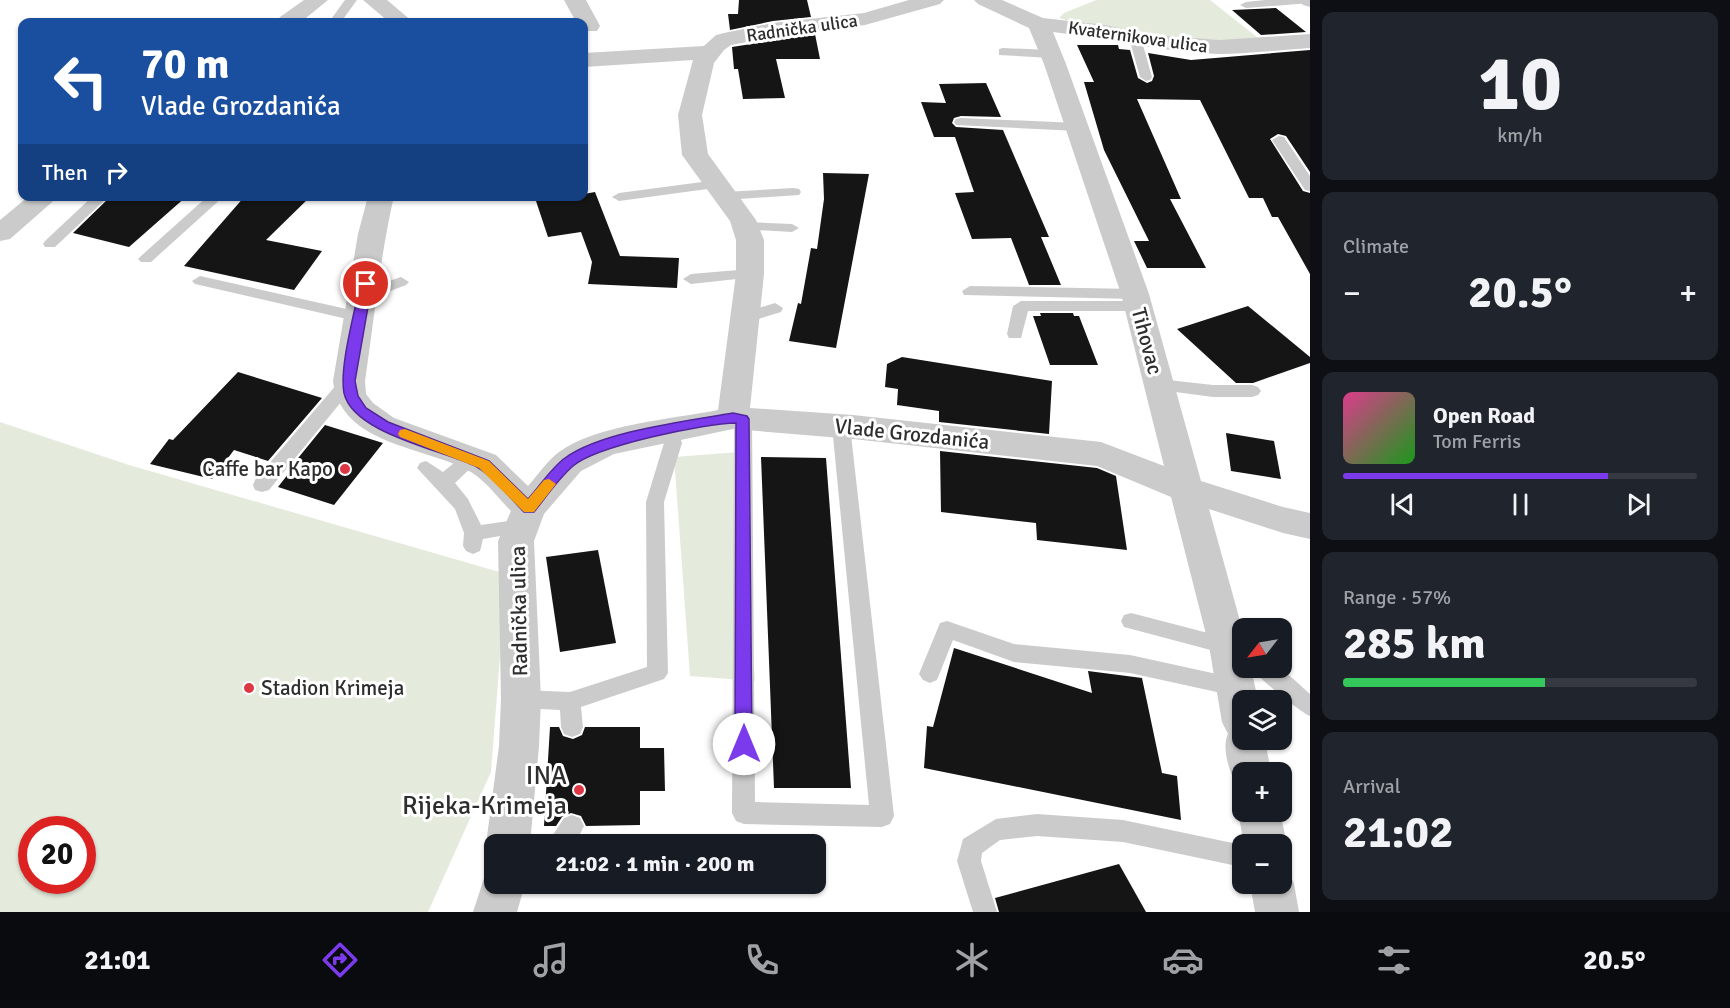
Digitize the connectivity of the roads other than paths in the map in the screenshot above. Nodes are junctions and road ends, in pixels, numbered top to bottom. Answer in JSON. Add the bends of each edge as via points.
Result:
{"nodes":[{"id":1,"x":317,"y":0,"type":"edge"},
{"id":2,"x":351,"y":0,"type":"edge"},
{"id":3,"x":375,"y":0,"type":"edge"},
{"id":4,"x":575,"y":0,"type":"edge"},
{"id":5,"x":933,"y":0,"type":"edge"},
{"id":6,"x":985,"y":0,"type":"edge"},
{"id":7,"x":1309,"y":0,"type":"edge"},
{"id":8,"x":1246,"y":5,"type":"dead end"},
{"id":9,"x":293,"y":18,"type":"edge"},
{"id":10,"x":338,"y":18,"type":"edge"},
{"id":11,"x":397,"y":18,"type":"edge"},
{"id":12,"x":585,"y":18,"type":"edge"},
{"id":13,"x":1038,"y":24,"type":"junction"},
{"id":14,"x":1135,"y":38,"type":"junction"},
{"id":15,"x":1310,"y":41,"type":"edge"},
{"id":16,"x":710,"y":52,"type":"junction"},
{"id":17,"x":1003,"y":52,"type":"dead end"},
{"id":18,"x":1051,"y":54,"type":"junction"},
{"id":19,"x":588,"y":60,"type":"edge"},
{"id":20,"x":1146,"y":77,"type":"dead end"},
{"id":21,"x":961,"y":122,"type":"dead end"},
{"id":22,"x":1077,"y":128,"type":"junction"},
{"id":23,"x":1279,"y":140,"type":"dead end"},
{"id":24,"x":1310,"y":187,"type":"edge"},
{"id":25,"x":721,"y":190,"type":"junction"},
{"id":26,"x":794,"y":192,"type":"dead end"},
{"id":27,"x":619,"y":197,"type":"dead end"},
{"id":28,"x":40,"y":201,"type":"edge"},
{"id":29,"x":97,"y":201,"type":"edge"},
{"id":30,"x":211,"y":201,"type":"edge"},
{"id":31,"x":380,"y":201,"type":"edge"},
{"id":32,"x":745,"y":226,"type":"junction"},
{"id":33,"x":792,"y":228,"type":"dead end"},
{"id":34,"x":0,"y":233,"type":"edge"},
{"id":35,"x":50,"y":244,"type":"dead end"},
{"id":36,"x":146,"y":259,"type":"dead end"},
{"id":37,"x":750,"y":274,"type":"junction"},
{"id":38,"x":691,"y":279,"type":"dead end"},
{"id":39,"x":200,"y":281,"type":"dead end"},
{"id":40,"x":401,"y":282,"type":"dead end"},
{"id":41,"x":970,"y":291,"type":"dead end"},
{"id":42,"x":1136,"y":300,"type":"junction"},
{"id":43,"x":362,"y":307,"type":"junction"},
{"id":44,"x":775,"y":308,"type":"dead end"},
{"id":45,"x":745,"y":318,"type":"junction"},
{"id":46,"x":1015,"y":334,"type":"dead end"},
{"id":47,"x":349,"y":381,"type":"junction"},
{"id":48,"x":1159,"y":385,"type":"junction"},
{"id":49,"x":1252,"y":391,"type":"dead end"},
{"id":50,"x":738,"y":418,"type":"junction"},
{"id":51,"x":847,"y":427,"type":"junction"},
{"id":52,"x":670,"y":429,"type":"junction"},
{"id":53,"x":471,"y":459,"type":"junction"},
{"id":54,"x":426,"y":468,"type":"dead end"},
{"id":55,"x":444,"y":482,"type":"junction"},
{"id":56,"x":262,"y":485,"type":"dead end"},
{"id":57,"x":1187,"y":489,"type":"junction"},
{"id":58,"x":525,"y":517,"type":"junction"},
{"id":59,"x":1310,"y":526,"type":"edge"},
{"id":60,"x":1131,"y":621,"type":"dead end"},
{"id":61,"x":1232,"y":632,"type":"edge"},
{"id":62,"x":1232,"y":660,"type":"edge"},
{"id":63,"x":1232,"y":664,"type":"edge"},
{"id":64,"x":930,"y":674,"type":"dead end"},
{"id":65,"x":1277,"y":678,"type":"edge"},
{"id":66,"x":521,"y":699,"type":"junction"},
{"id":67,"x":570,"y":701,"type":"junction"},
{"id":68,"x":1310,"y":707,"type":"edge"},
{"id":69,"x":572,"y":727,"type":"dead end"},
{"id":70,"x":508,"y":834,"type":"edge"},
{"id":71,"x":1232,"y":854,"type":"edge"},
{"id":72,"x":500,"y":894,"type":"edge"},
{"id":73,"x":1274,"y":894,"type":"edge"},
{"id":74,"x":495,"y":912,"type":"edge"},
{"id":75,"x":985,"y":912,"type":"edge"},
{"id":76,"x":1277,"y":912,"type":"edge"}],
"edges":[{"from":1,"to":9,"type":"street"},
{"from":2,"to":10,"type":"lane"},
{"from":3,"to":11,"type":"street"},
{"from":4,"to":12,"type":"street"},
{"from":5,"to":16,"type":"street","name":"Radnička ulica","via":[[865,19],[724,40]]},
{"from":6,"to":13,"type":"street"},
{"from":7,"to":8,"type":"lane"},
{"from":13,"to":14,"type":"street","name":"Kvaternikova ulica"},
{"from":13,"to":18,"type":"street","name":"Tihovac"},
{"from":14,"to":15,"type":"street","name":"Kvaternikova ulica","via":[[1219,47]]},
{"from":14,"to":20,"type":"lane"},
{"from":16,"to":19,"type":"street","name":"Radnička ulica"},
{"from":16,"to":25,"type":"street","via":[[696,86],[690,127],[695,155]]},
{"from":17,"to":18,"type":"lane"},
{"from":18,"to":22,"type":"street","name":"Tihovac"},
{"from":21,"to":22,"type":"lane"},
{"from":22,"to":42,"type":"street","name":"Tihovac"},
{"from":23,"to":24,"type":"lane"},
{"from":25,"to":26,"type":"lane"},
{"from":25,"to":27,"type":"lane"},
{"from":25,"to":32,"type":"street"},
{"from":28,"to":34,"type":"street"},
{"from":29,"to":35,"type":"lane"},
{"from":30,"to":36,"type":"lane"},
{"from":31,"to":43,"type":"street"},
{"from":32,"to":33,"type":"lane"},
{"from":32,"to":37,"type":"street","via":[[750,240]]},
{"from":37,"to":38,"type":"lane"},
{"from":37,"to":45,"type":"street"},
{"from":39,"to":43,"type":"lane"},
{"from":40,"to":43,"type":"lane"},
{"from":41,"to":42,"type":"lane"},
{"from":42,"to":46,"type":"lane","via":[[1021,306]]},
{"from":42,"to":48,"type":"street","name":"Tihovac"},
{"from":43,"to":47,"type":"street"},
{"from":44,"to":45,"type":"lane"},
{"from":45,"to":50,"type":"street"},
{"from":47,"to":53,"type":"street","via":[[351,396],[362,411],[383,426]]},
{"from":47,"to":56,"type":"lane"},
{"from":48,"to":49,"type":"lane"},
{"from":48,"to":57,"type":"street","name":"Tihovac"},
{"from":50,"to":51,"type":"street","name":"Vlade Grozdanića"},
{"from":50,"to":51,"type":"lane","via":[[744,813],[882,816]]},
{"from":50,"to":52,"type":"street","name":"Vlade Grozdanića"},
{"from":51,"to":57,"type":"street","name":"Vlade Grozdanića","via":[[1101,454]]},
{"from":52,"to":58,"type":"street","name":"Vlade Grozdanića","via":[[608,443],[568,462]]},
{"from":52,"to":67,"type":"lane","via":[[673,443],[655,502],[657,673]]},
{"from":53,"to":55,"type":"lane"},
{"from":53,"to":58,"type":"street","via":[[484,464]]},
{"from":54,"to":55,"type":"lane"},
{"from":55,"to":58,"type":"lane","via":[[465,505],[474,539]]},
{"from":57,"to":59,"type":"street","name":"Vlade Grozdanića"},
{"from":57,"to":61,"type":"street","name":"Tihovac"},
{"from":58,"to":66,"type":"street","name":"Radnička ulica","via":[[516,541]]},
{"from":60,"to":62,"type":"lane"},
{"from":63,"to":64,"type":"lane","via":[[1130,664],[1014,653],[947,629]]},
{"from":65,"to":68,"type":"lane"},
{"from":66,"to":67,"type":"lane"},
{"from":66,"to":70,"type":"street","name":"Radnička ulica"},
{"from":67,"to":69,"type":"lane"},
{"from":71,"to":75,"type":"lane","via":[[1123,831],[1036,825],[996,830],[970,847],[969,861]]},
{"from":72,"to":74,"type":"street"},
{"from":73,"to":76,"type":"street"}]}
